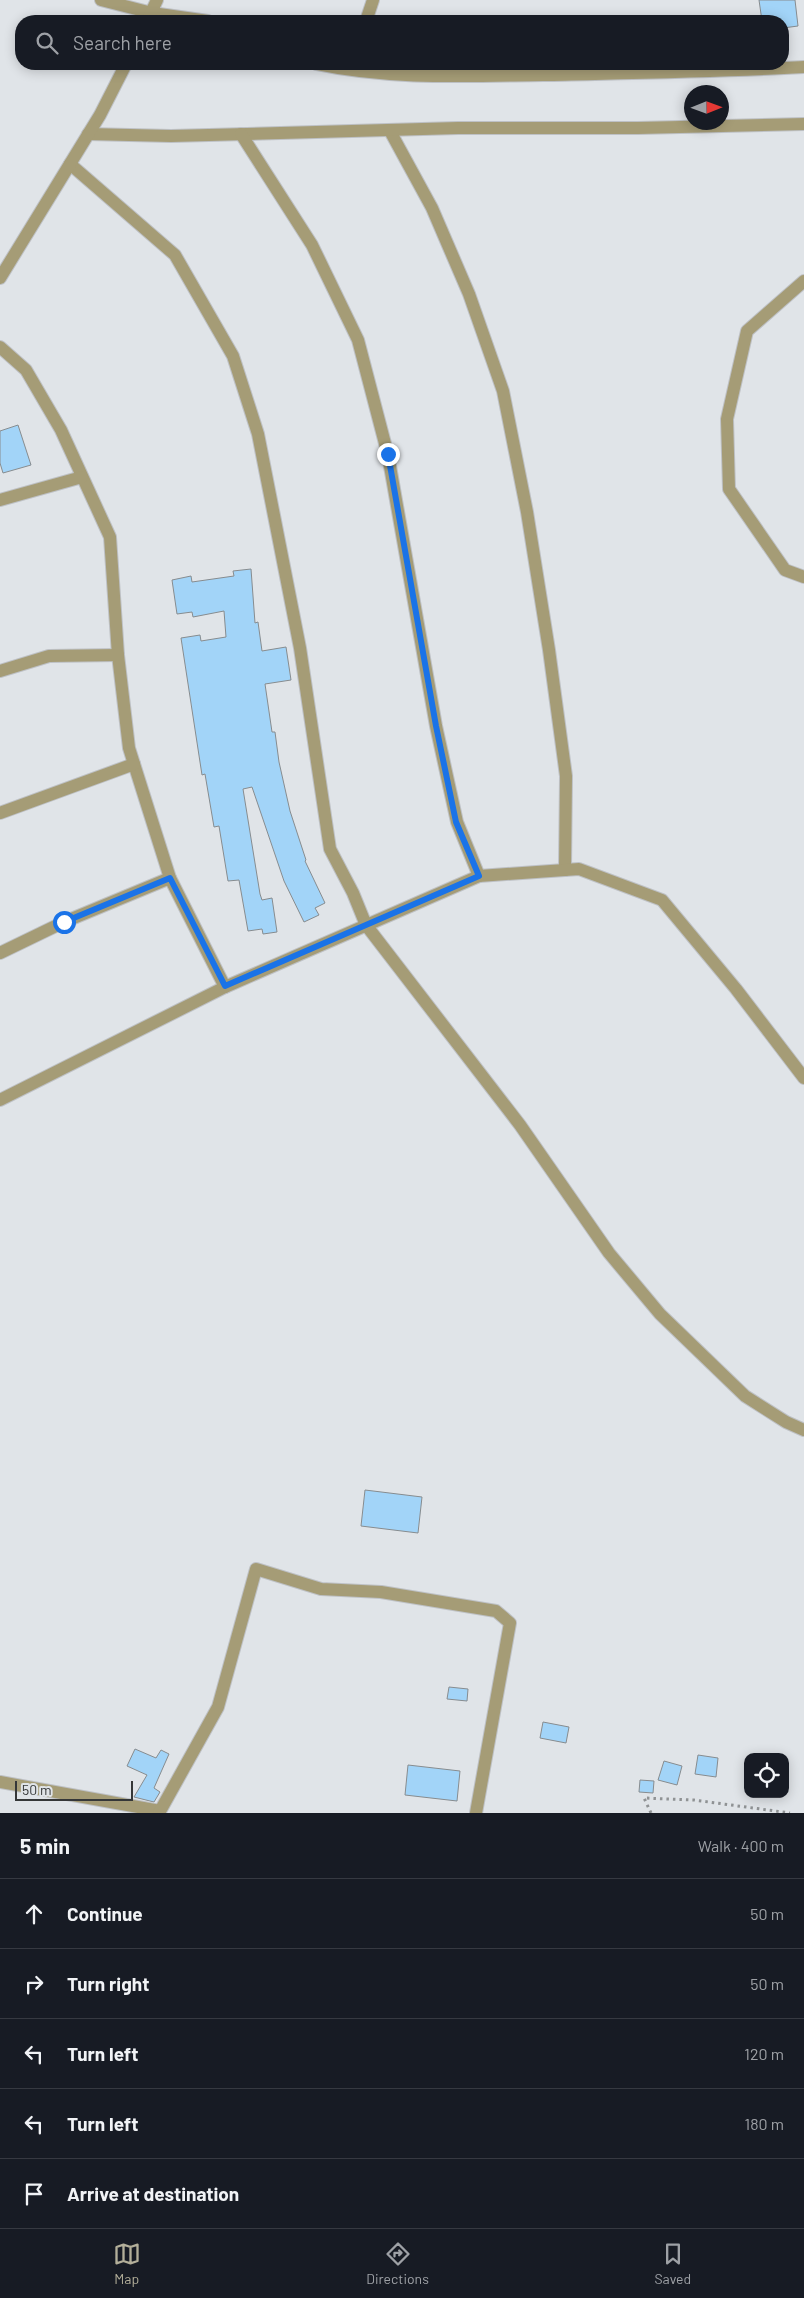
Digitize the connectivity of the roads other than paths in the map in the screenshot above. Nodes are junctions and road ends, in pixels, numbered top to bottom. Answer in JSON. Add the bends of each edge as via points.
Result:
{"nodes":[{"id":1,"x":101,"y":0,"type":"edge"},
{"id":2,"x":157,"y":0,"type":"edge"},
{"id":3,"x":373,"y":0,"type":"edge"},
{"id":4,"x":143,"y":15,"type":"edge"},
{"id":5,"x":150,"y":15,"type":"edge"},
{"id":6,"x":368,"y":15,"type":"edge"},
{"id":7,"x":804,"y":67,"type":"edge"},
{"id":8,"x":789,"y":68,"type":"edge"},
{"id":9,"x":123,"y":70,"type":"edge"},
{"id":10,"x":363,"y":70,"type":"edge"},
{"id":11,"x":751,"y":70,"type":"edge"},
{"id":12,"x":804,"y":124,"type":"edge"},
{"id":13,"x":390,"y":130,"type":"junction"},
{"id":14,"x":88,"y":134,"type":"junction"},
{"id":15,"x":241,"y":134,"type":"junction"},
{"id":16,"x":70,"y":164,"type":"junction"},
{"id":17,"x":0,"y":278,"type":"edge"},
{"id":18,"x":804,"y":281,"type":"edge"},
{"id":19,"x":0,"y":347,"type":"edge"},
{"id":20,"x":82,"y":477,"type":"junction"},
{"id":21,"x":0,"y":500,"type":"edge"},
{"id":22,"x":804,"y":577,"type":"edge"},
{"id":23,"x":118,"y":655,"type":"junction"},
{"id":24,"x":0,"y":671,"type":"edge"},
{"id":25,"x":134,"y":764,"type":"junction"},
{"id":26,"x":0,"y":814,"type":"edge"},
{"id":27,"x":565,"y":870,"type":"junction"},
{"id":28,"x":479,"y":876,"type":"junction"},
{"id":29,"x":170,"y":878,"type":"junction"},
{"id":30,"x":366,"y":925,"type":"junction"},
{"id":31,"x":0,"y":953,"type":"edge"},
{"id":32,"x":225,"y":986,"type":"junction"},
{"id":33,"x":804,"y":1078,"type":"edge"},
{"id":34,"x":0,"y":1100,"type":"edge"},
{"id":35,"x":804,"y":1430,"type":"edge"},
{"id":36,"x":0,"y":1782,"type":"edge"},
{"id":37,"x":159,"y":1812,"type":"edge"},
{"id":38,"x":476,"y":1813,"type":"edge"}],
"edges":[{"from":1,"to":4,"type":"street"},
{"from":2,"to":5,"type":"street"},
{"from":3,"to":6,"type":"street"},
{"from":7,"to":8,"type":"street"},
{"from":9,"to":14,"type":"street"},
{"from":10,"to":11,"type":"street","via":[[386,74],[462,76]]},
{"from":12,"to":13,"type":"street"},
{"from":13,"to":15,"type":"street"},
{"from":13,"to":27,"type":"street","via":[[432,208],[469,294],[503,392],[527,512],[566,776]]},
{"from":14,"to":15,"type":"street"},
{"from":14,"to":16,"type":"street"},
{"from":15,"to":28,"type":"street","via":[[312,245],[358,340],[388,454],[456,822]]},
{"from":16,"to":17,"type":"street"},
{"from":16,"to":30,"type":"street","via":[[174,255],[233,356],[258,434],[300,648],[330,849]]},
{"from":18,"to":22,"type":"street","via":[[747,332],[727,419],[728,489],[785,570]]},
{"from":19,"to":20,"type":"street","via":[[26,370],[61,430]]},
{"from":20,"to":21,"type":"street"},
{"from":20,"to":23,"type":"street","via":[[110,537]]},
{"from":23,"to":24,"type":"street","via":[[49,656]]},
{"from":23,"to":25,"type":"street"},
{"from":25,"to":26,"type":"street"},
{"from":25,"to":29,"type":"street"},
{"from":27,"to":28,"type":"street"},
{"from":27,"to":33,"type":"street","via":[[579,869],[662,900]]},
{"from":28,"to":30,"type":"street"},
{"from":29,"to":31,"type":"street","via":[[64,922]]},
{"from":29,"to":32,"type":"street"},
{"from":30,"to":32,"type":"street"},
{"from":30,"to":35,"type":"street","via":[[520,1125],[608,1253],[660,1314],[745,1396]]},
{"from":32,"to":34,"type":"street"},
{"from":36,"to":37,"type":"street"},
{"from":37,"to":38,"type":"street","via":[[218,1707],[256,1569],[321,1589],[381,1592],[496,1611],[510,1624]]}]}
